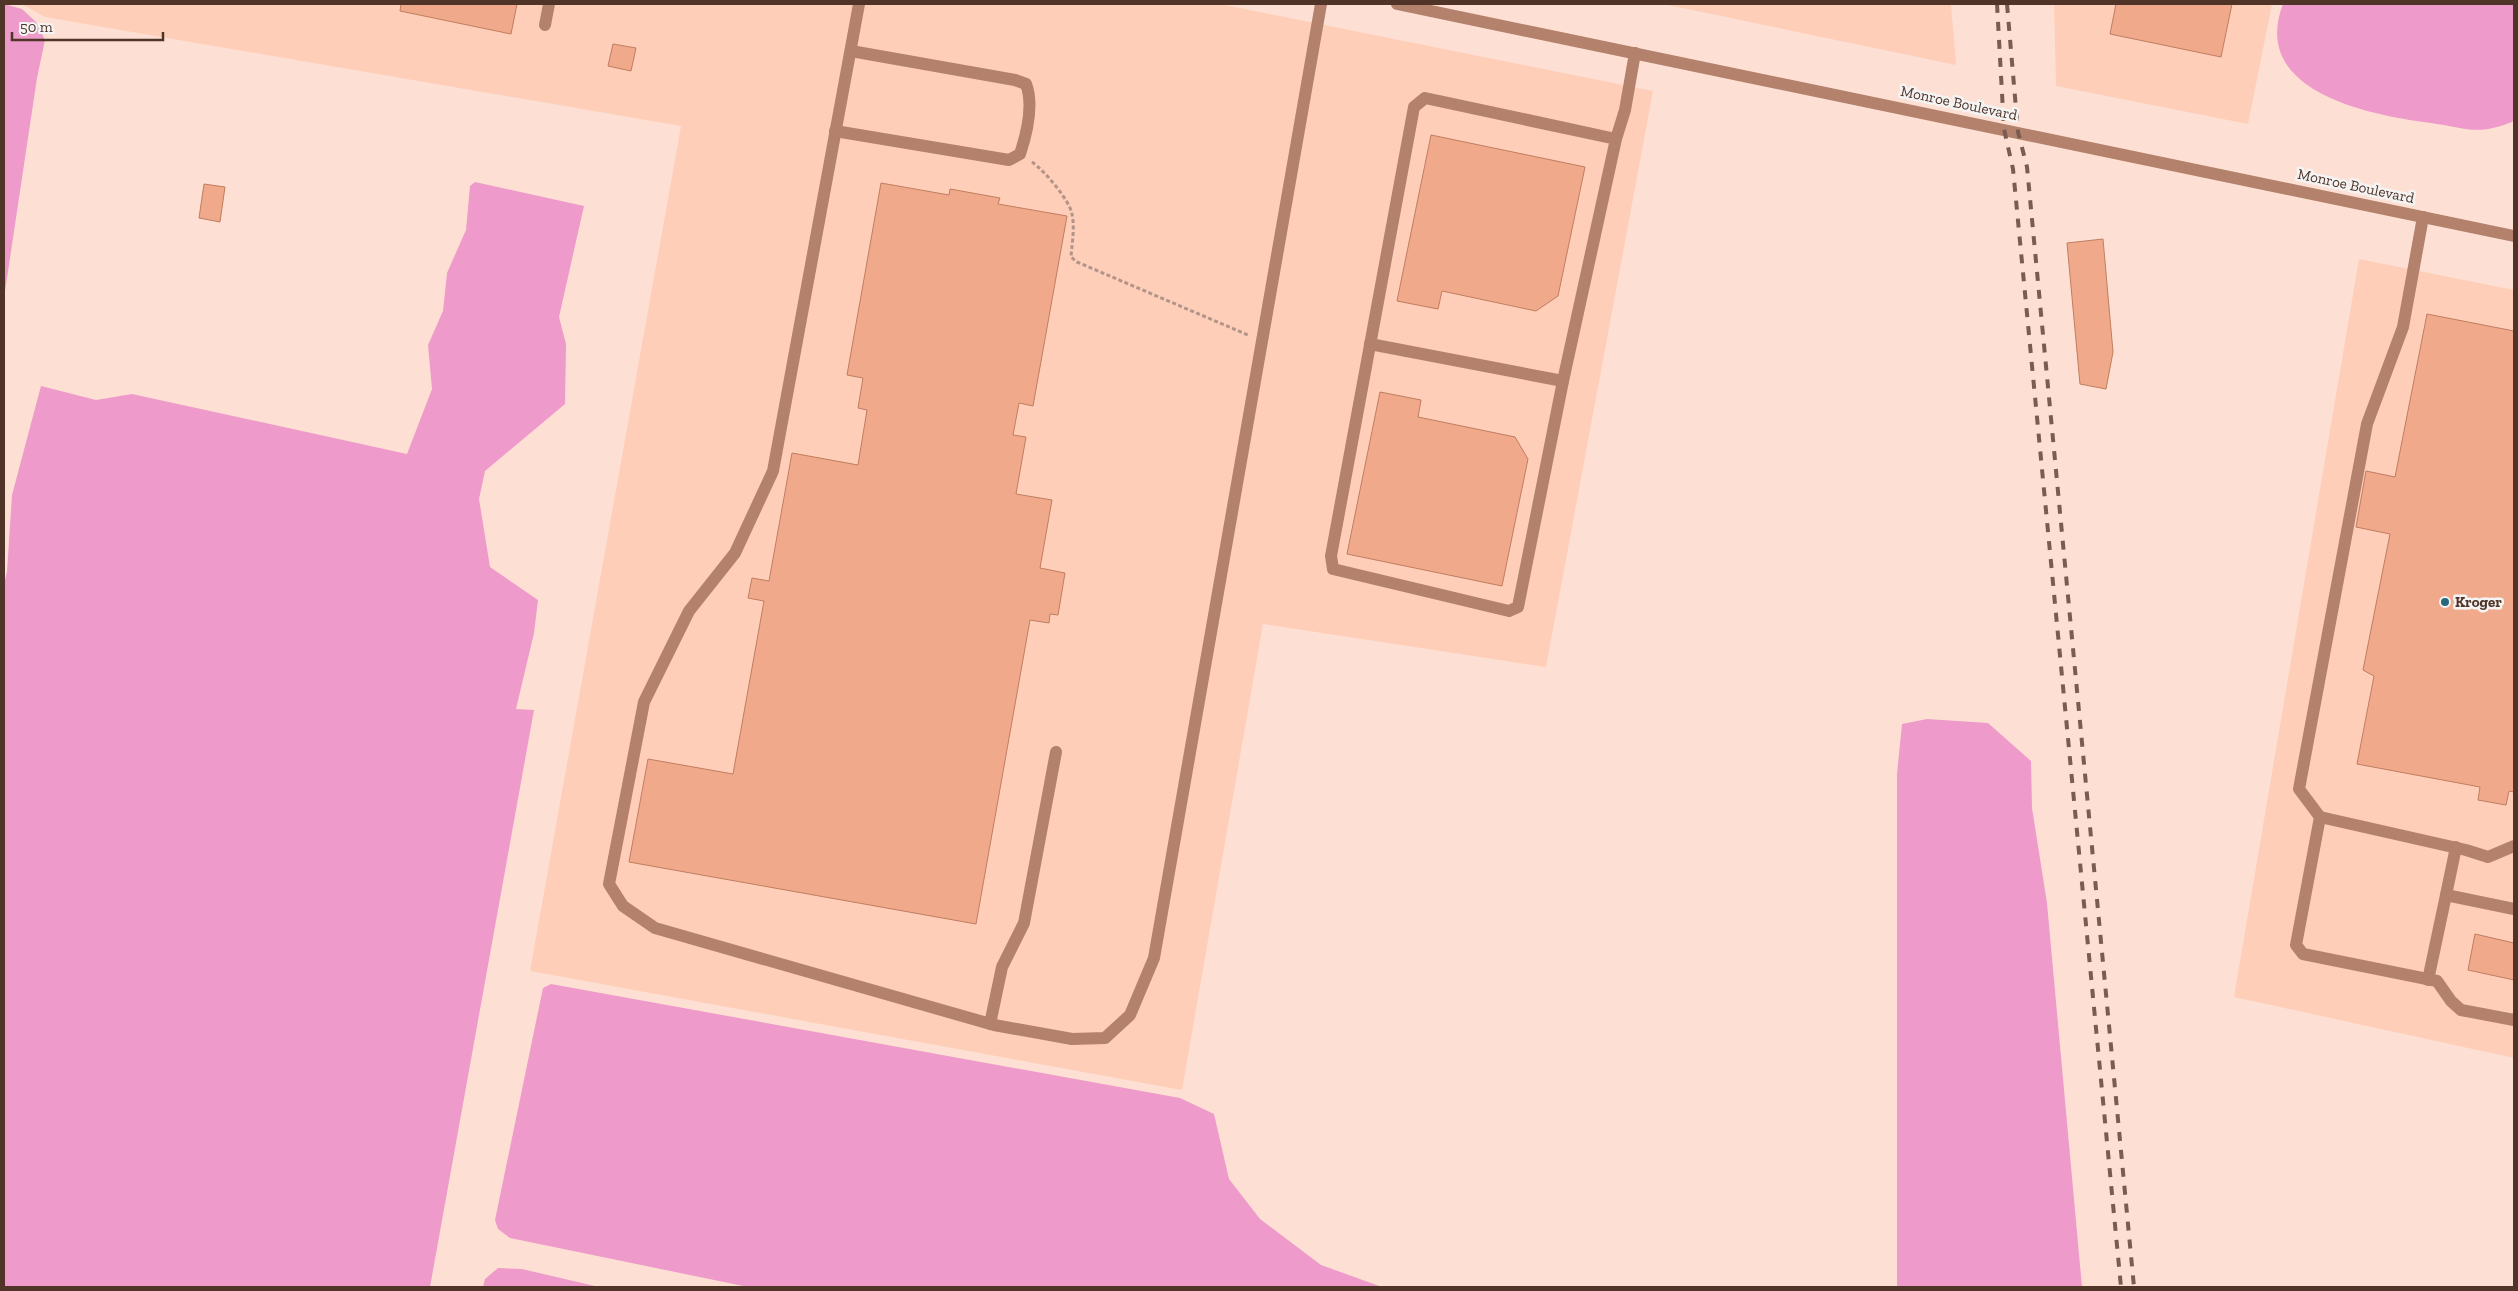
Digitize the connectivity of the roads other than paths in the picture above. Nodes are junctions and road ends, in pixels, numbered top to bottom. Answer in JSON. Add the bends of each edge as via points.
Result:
{"nodes":[{"id":1,"x":549,"y":4,"type":"edge"},
{"id":2,"x":859,"y":4,"type":"edge"},
{"id":3,"x":1321,"y":4,"type":"edge"},
{"id":4,"x":1397,"y":4,"type":"edge"},
{"id":5,"x":545,"y":25,"type":"dead end"},
{"id":6,"x":850,"y":51,"type":"junction"},
{"id":7,"x":1635,"y":53,"type":"junction"},
{"id":8,"x":835,"y":131,"type":"junction"},
{"id":9,"x":1616,"y":139,"type":"junction"},
{"id":10,"x":2422,"y":216,"type":"junction"},
{"id":11,"x":2514,"y":236,"type":"edge"},
{"id":12,"x":1370,"y":344,"type":"junction"},
{"id":13,"x":1563,"y":381,"type":"junction"},
{"id":14,"x":1056,"y":752,"type":"dead end"},
{"id":15,"x":2320,"y":817,"type":"junction"},
{"id":16,"x":2514,"y":846,"type":"edge"},
{"id":17,"x":2456,"y":847,"type":"junction"},
{"id":18,"x":2446,"y":895,"type":"junction"},
{"id":19,"x":2514,"y":909,"type":"edge"},
{"id":20,"x":2428,"y":980,"type":"junction"},
{"id":21,"x":2514,"y":1020,"type":"edge"},
{"id":22,"x":990,"y":1024,"type":"junction"}],
"edges":[{"from":1,"to":5,"type":"street"},
{"from":2,"to":6,"type":"street"},
{"from":3,"to":22,"type":"street","via":[[1154,958],[1130,1015],[1105,1038],[1072,1039]]},
{"from":4,"to":7,"type":"street","name":"Monroe Boulevard"},
{"from":6,"to":8,"type":"street"},
{"from":6,"to":8,"type":"street","via":[[1026,84],[1031,96],[1024,142],[1020,154],[1010,160]]},
{"from":7,"to":9,"type":"street","via":[[1625,110]]},
{"from":7,"to":10,"type":"street","name":"Monroe Boulevard"},
{"from":8,"to":22,"type":"street","via":[[773,471],[735,553],[689,611],[644,702],[609,884],[623,906],[655,928]]},
{"from":9,"to":12,"type":"street","via":[[1425,98],[1414,107]]},
{"from":9,"to":13,"type":"street"},
{"from":10,"to":11,"type":"street","name":"Monroe Boulevard"},
{"from":10,"to":15,"type":"street","via":[[2403,326],[2367,424],[2298,790]]},
{"from":12,"to":13,"type":"street"},
{"from":12,"to":13,"type":"street","via":[[1331,556],[1333,569],[1509,612],[1518,607]]},
{"from":14,"to":22,"type":"street","via":[[1024,924],[1002,967]]},
{"from":15,"to":17,"type":"street"},
{"from":15,"to":20,"type":"street","via":[[2296,946],[2303,954]]},
{"from":16,"to":17,"type":"street","via":[[2488,857]]},
{"from":17,"to":18,"type":"street"},
{"from":18,"to":19,"type":"street"},
{"from":18,"to":20,"type":"street"},
{"from":20,"to":21,"type":"street","via":[[2437,981],[2450,1001],[2461,1010]]}]}
